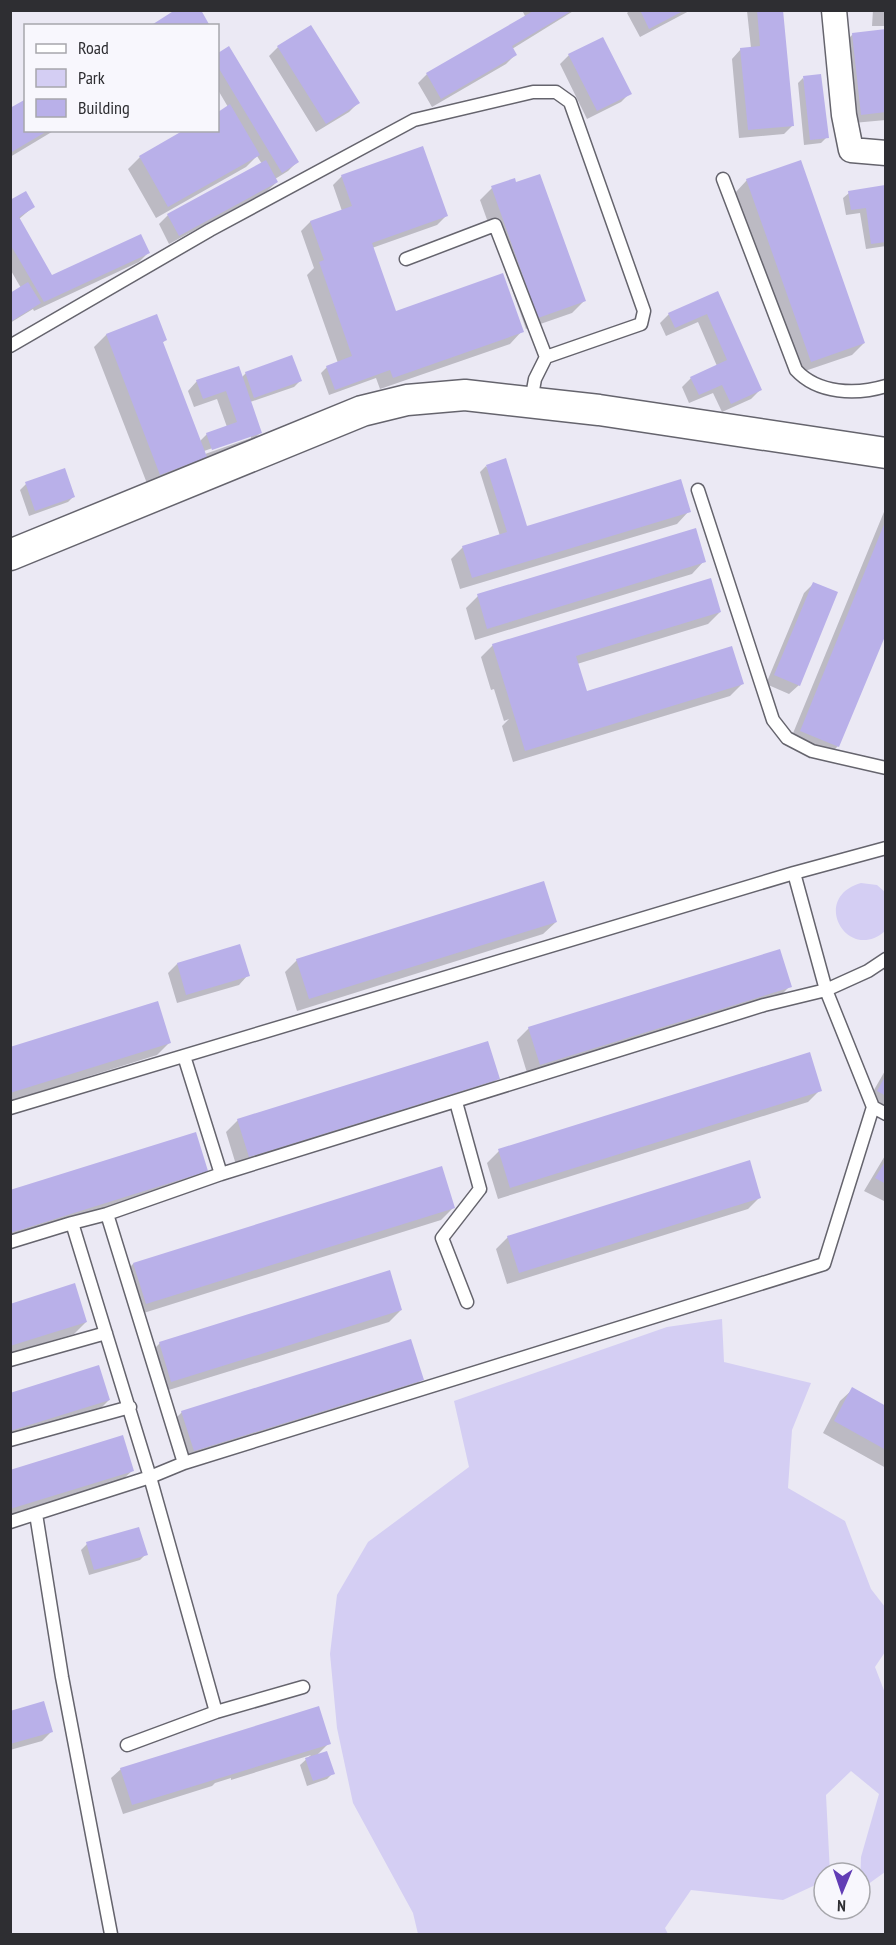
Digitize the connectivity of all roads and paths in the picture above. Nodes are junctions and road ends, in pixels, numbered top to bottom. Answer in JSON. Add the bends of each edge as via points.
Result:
{"nodes":[{"id":1,"x":834,"y":10,"type":"edge"},
{"id":2,"x":885,"y":153,"type":"edge"},
{"id":3,"x":723,"y":179,"type":"dead end"},
{"id":4,"x":406,"y":259,"type":"dead end"},
{"id":5,"x":10,"y":346,"type":"edge"},
{"id":6,"x":546,"y":357,"type":"junction"},
{"id":7,"x":885,"y":386,"type":"edge"},
{"id":8,"x":531,"y":402,"type":"junction"},
{"id":9,"x":885,"y":453,"type":"edge"},
{"id":10,"x":698,"y":490,"type":"dead end"},
{"id":11,"x":10,"y":555,"type":"edge"},
{"id":12,"x":885,"y":768,"type":"edge"},
{"id":13,"x":885,"y":848,"type":"edge"},
{"id":14,"x":794,"y":873,"type":"junction"},
{"id":15,"x":885,"y":959,"type":"edge"},
{"id":16,"x":826,"y":990,"type":"junction"},
{"id":17,"x":184,"y":1056,"type":"junction"},
{"id":18,"x":456,"y":1102,"type":"junction"},
{"id":19,"x":873,"y":1107,"type":"junction"},
{"id":20,"x":10,"y":1108,"type":"edge"},
{"id":21,"x":885,"y":1114,"type":"edge"},
{"id":22,"x":221,"y":1174,"type":"junction"},
{"id":23,"x":107,"y":1214,"type":"junction"},
{"id":24,"x":72,"y":1223,"type":"junction"},
{"id":25,"x":10,"y":1242,"type":"edge"},
{"id":26,"x":466,"y":1302,"type":"dead end"},
{"id":27,"x":106,"y":1333,"type":"junction"},
{"id":28,"x":10,"y":1360,"type":"edge"},
{"id":29,"x":130,"y":1407,"type":"junction"},
{"id":30,"x":10,"y":1440,"type":"edge"},
{"id":31,"x":184,"y":1463,"type":"junction"},
{"id":32,"x":150,"y":1477,"type":"junction"},
{"id":33,"x":36,"y":1514,"type":"junction"},
{"id":34,"x":10,"y":1522,"type":"edge"},
{"id":35,"x":303,"y":1687,"type":"dead end"},
{"id":36,"x":216,"y":1712,"type":"junction"},
{"id":37,"x":127,"y":1745,"type":"dead end"},
{"id":38,"x":111,"y":1935,"type":"edge"}],
"edges":[{"from":1,"to":2,"type":"street","via":[[851,150]]},
{"from":3,"to":7,"type":"lane","via":[[796,370],[805,380],[829,390],[848,392]]},
{"from":4,"to":6,"type":"lane","via":[[495,225]]},
{"from":5,"to":6,"type":"lane","via":[[210,230],[414,120],[533,92],[556,92],[570,102],[644,311],[641,324]]},
{"from":6,"to":8,"type":"lane","via":[[535,379]]},
{"from":8,"to":9,"type":"street"},
{"from":8,"to":11,"type":"street","via":[[465,395],[407,400],[362,411]]},
{"from":10,"to":12,"type":"lane","via":[[774,720],[787,738],[812,751]]},
{"from":13,"to":14,"type":"lane"},
{"from":14,"to":16,"type":"lane"},
{"from":14,"to":17,"type":"lane"},
{"from":15,"to":16,"type":"lane"},
{"from":16,"to":18,"type":"lane","via":[[764,1005]]},
{"from":16,"to":19,"type":"lane"},
{"from":17,"to":20,"type":"lane"},
{"from":17,"to":22,"type":"lane"},
{"from":18,"to":22,"type":"lane"},
{"from":18,"to":26,"type":"lane","via":[[480,1189],[442,1238]]},
{"from":19,"to":21,"type":"lane"},
{"from":19,"to":31,"type":"lane","via":[[824,1264]]},
{"from":22,"to":23,"type":"lane"},
{"from":23,"to":24,"type":"lane"},
{"from":23,"to":31,"type":"lane"},
{"from":24,"to":25,"type":"lane"},
{"from":24,"to":27,"type":"lane"},
{"from":27,"to":28,"type":"lane"},
{"from":27,"to":29,"type":"lane"},
{"from":29,"to":30,"type":"lane"},
{"from":29,"to":32,"type":"lane"},
{"from":31,"to":32,"type":"lane"},
{"from":32,"to":33,"type":"lane"},
{"from":32,"to":36,"type":"lane"},
{"from":33,"to":34,"type":"lane"},
{"from":33,"to":38,"type":"lane"},
{"from":35,"to":36,"type":"lane"},
{"from":36,"to":37,"type":"lane"}]}
